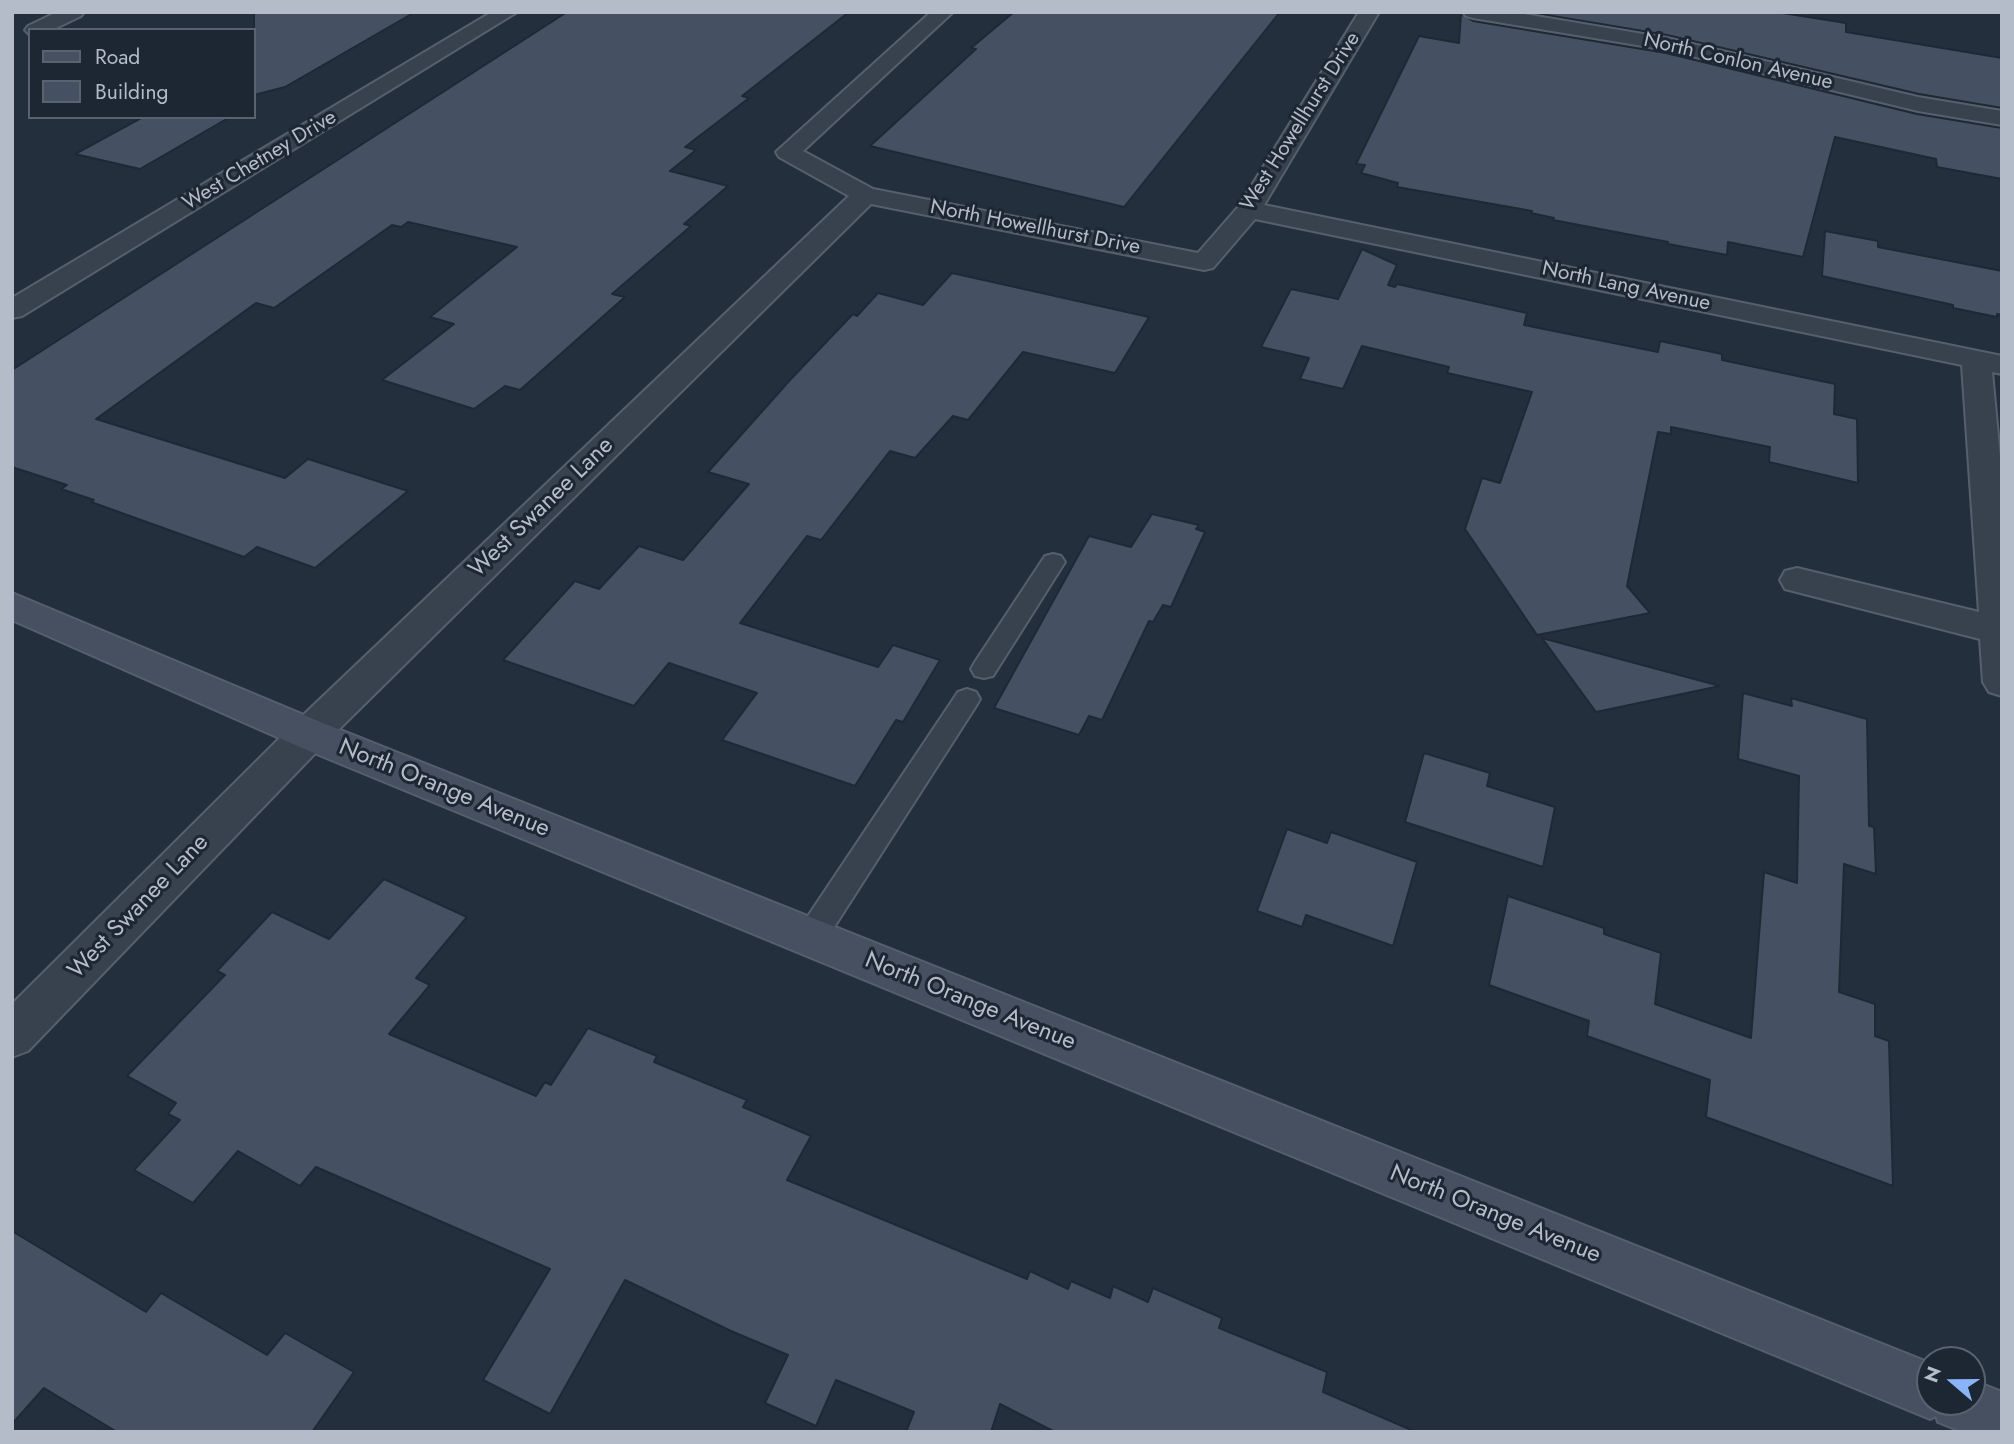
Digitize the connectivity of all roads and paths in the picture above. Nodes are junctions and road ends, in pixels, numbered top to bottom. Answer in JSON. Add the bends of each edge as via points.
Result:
{"nodes":[{"id":1,"x":74,"y":12,"type":"edge"},
{"id":2,"x":507,"y":12,"type":"edge"},
{"id":3,"x":943,"y":12,"type":"edge"},
{"id":4,"x":1369,"y":12,"type":"edge"},
{"id":5,"x":1473,"y":12,"type":"edge"},
{"id":6,"x":40,"y":28,"type":"edge"},
{"id":7,"x":28,"y":33,"type":"edge"},
{"id":8,"x":12,"y":40,"type":"edge"},
{"id":9,"x":2002,"y":118,"type":"edge"},
{"id":10,"x":865,"y":195,"type":"junction"},
{"id":11,"x":1249,"y":210,"type":"junction"},
{"id":12,"x":1204,"y":262,"type":"joint"},
{"id":13,"x":12,"y":310,"type":"edge"},
{"id":14,"x":1989,"y":362,"type":"edge"},
{"id":15,"x":1053,"y":562,"type":"dead end"},
{"id":16,"x":1797,"y":580,"type":"dead end"},
{"id":17,"x":12,"y":606,"type":"edge"},
{"id":18,"x":1998,"y":629,"type":"junction"},
{"id":19,"x":984,"y":669,"type":"dead end"},
{"id":20,"x":2002,"y":681,"type":"edge"},
{"id":21,"x":967,"y":699,"type":"dead end"},
{"id":22,"x":309,"y":734,"type":"junction"},
{"id":23,"x":811,"y":937,"type":"junction"},
{"id":24,"x":12,"y":1036,"type":"edge"},
{"id":25,"x":1916,"y":1385,"type":"edge"}],
"edges":[{"from":1,"to":6,"type":"street"},
{"from":2,"to":13,"type":"street","name":"West Chetney Drive"},
{"from":3,"to":10,"type":"street","via":[[788,152]]},
{"from":4,"to":11,"type":"street","name":"West Howellhurst Drive"},
{"from":5,"to":9,"type":"street","name":"North Conlon Avenue","via":[[1667,44],[1918,104]]},
{"from":7,"to":8,"type":"street"},
{"from":10,"to":12,"type":"street","name":"North Howellhurst Drive"},
{"from":10,"to":22,"type":"street","name":"West Swanee Lane"},
{"from":11,"to":12,"type":"street","name":"West Howellhurst Drive"},
{"from":11,"to":14,"type":"street","name":"North Lang Avenue"},
{"from":14,"to":18,"type":"street"},
{"from":15,"to":19,"type":"lane"},
{"from":16,"to":18,"type":"street"},
{"from":17,"to":22,"type":"street","name":"North Orange Avenue"},
{"from":18,"to":20,"type":"street"},
{"from":21,"to":23,"type":"lane"},
{"from":22,"to":23,"type":"street","name":"North Orange Avenue"},
{"from":22,"to":24,"type":"street","name":"West Swanee Lane"},
{"from":23,"to":25,"type":"street","name":"North Orange Avenue"}]}
